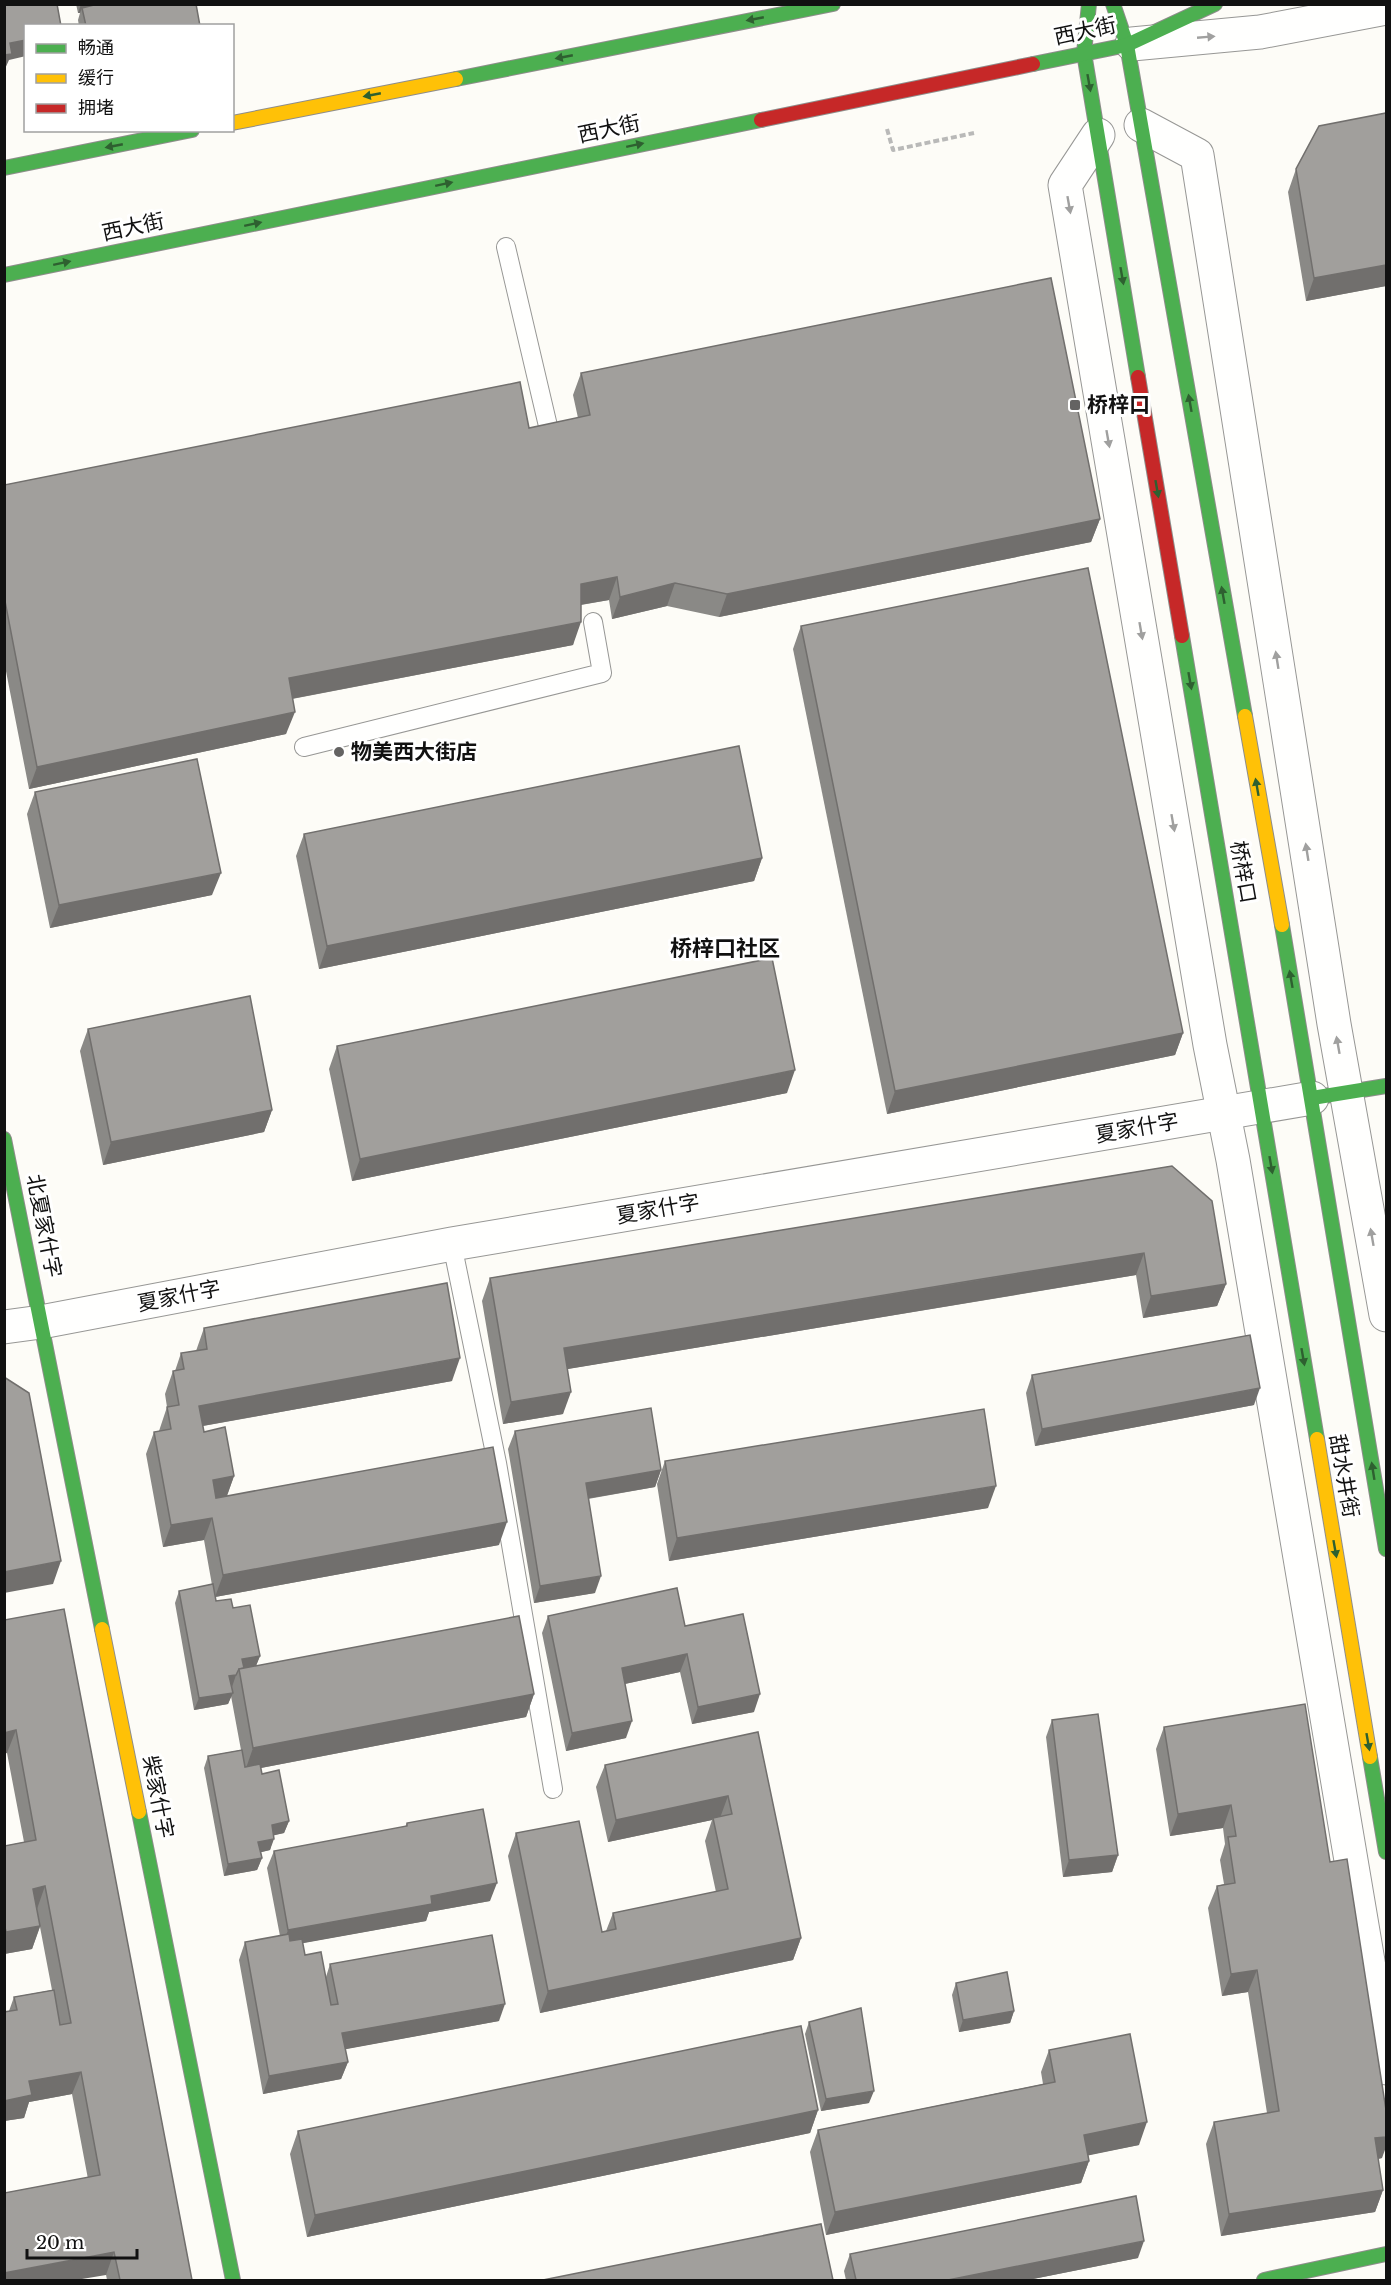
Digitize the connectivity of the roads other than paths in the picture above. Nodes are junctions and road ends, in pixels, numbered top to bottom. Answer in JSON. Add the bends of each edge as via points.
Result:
{"nodes":[{"id":1,"x":833,"y":4,"type":"edge"},
{"id":2,"x":1089,"y":4,"type":"edge"},
{"id":3,"x":1113,"y":4,"type":"edge"},
{"id":4,"x":1215,"y":4,"type":"edge"},
{"id":5,"x":1386,"y":8,"type":"edge"},
{"id":6,"x":1127,"y":45,"type":"junction"},
{"id":7,"x":1084,"y":53,"type":"junction"},
{"id":8,"x":234,"y":123,"type":"edge"},
{"id":9,"x":1141,"y":125,"type":"junction"},
{"id":10,"x":182,"y":132,"type":"edge"},
{"id":11,"x":1098,"y":135,"type":"junction"},
{"id":12,"x":4,"y":168,"type":"edge"},
{"id":13,"x":507,"y":247,"type":"dead end"},
{"id":14,"x":4,"y":275,"type":"edge"},
{"id":15,"x":548,"y":426,"type":"edge"},
{"id":16,"x":593,"y":622,"type":"dead end"},
{"id":17,"x":304,"y":747,"type":"dead end"},
{"id":18,"x":1386,"y":1086,"type":"edge"},
{"id":19,"x":1347,"y":1092,"type":"junction"},
{"id":20,"x":1312,"y":1098,"type":"junction"},
{"id":21,"x":1261,"y":1107,"type":"junction"},
{"id":22,"x":1224,"y":1113,"type":"junction"},
{"id":23,"x":4,"y":1138,"type":"edge"},
{"id":24,"x":452,"y":1245,"type":"junction"},
{"id":25,"x":1386,"y":1315,"type":"edge"},
{"id":26,"x":41,"y":1322,"type":"junction"},
{"id":27,"x":4,"y":1326,"type":"edge"},
{"id":28,"x":1386,"y":1549,"type":"edge"},
{"id":29,"x":553,"y":1789,"type":"dead end"},
{"id":30,"x":1386,"y":1852,"type":"edge"},
{"id":31,"x":1386,"y":2068,"type":"edge"},
{"id":32,"x":1386,"y":2254,"type":"edge"},
{"id":33,"x":233,"y":2280,"type":"edge"},
{"id":34,"x":1264,"y":2280,"type":"edge"}],
"edges":[{"from":1,"to":8,"type":"main road","one_way":true},
{"from":2,"to":7,"type":"main road","name":"桥梓口"},
{"from":3,"to":6,"type":"main road","name":"桥梓口"},
{"from":4,"to":6,"type":"main road","name":"西大街"},
{"from":6,"to":5,"type":"street","one_way":true,"via":[[1260,32]]},
{"from":6,"to":7,"type":"main road","name":"西大街"},
{"from":6,"to":9,"type":"main road","name":"桥梓口"},
{"from":7,"to":11,"type":"main road","name":"桥梓口","one_way":true},
{"from":14,"to":7,"type":"main road","name":"西大街","one_way":true},
{"from":19,"to":9,"type":"street","one_way":true,"via":[[1197,155]]},
{"from":20,"to":9,"type":"main road","name":"桥梓口","one_way":true},
{"from":10,"to":12,"type":"main road","one_way":true},
{"from":11,"to":21,"type":"main road","name":"桥梓口","one_way":true},
{"from":11,"to":22,"type":"street","one_way":true,"via":[[1065,185]]},
{"from":13,"to":15,"type":"lane"},
{"from":16,"to":17,"type":"lane","via":[[602,673]]},
{"from":18,"to":19,"type":"main road"},
{"from":19,"to":20,"type":"main road"},
{"from":25,"to":19,"type":"street","one_way":true},
{"from":20,"to":21,"type":"street","name":"夏家什字"},
{"from":28,"to":20,"type":"main road","name":"甜水井街","one_way":true},
{"from":21,"to":22,"type":"street","name":"夏家什字"},
{"from":21,"to":30,"type":"main road","name":"甜水井街","one_way":true},
{"from":22,"to":24,"type":"street","name":"夏家什字"},
{"from":22,"to":31,"type":"street"},
{"from":23,"to":26,"type":"main road","name":"北夏家什字"},
{"from":24,"to":26,"type":"street","name":"夏家什字"},
{"from":24,"to":29,"type":"lane","via":[[497,1463]]},
{"from":26,"to":27,"type":"street","name":"夏家什字"},
{"from":26,"to":33,"type":"main road","name":"柴家什字"},
{"from":32,"to":34,"type":"main road"}]}
